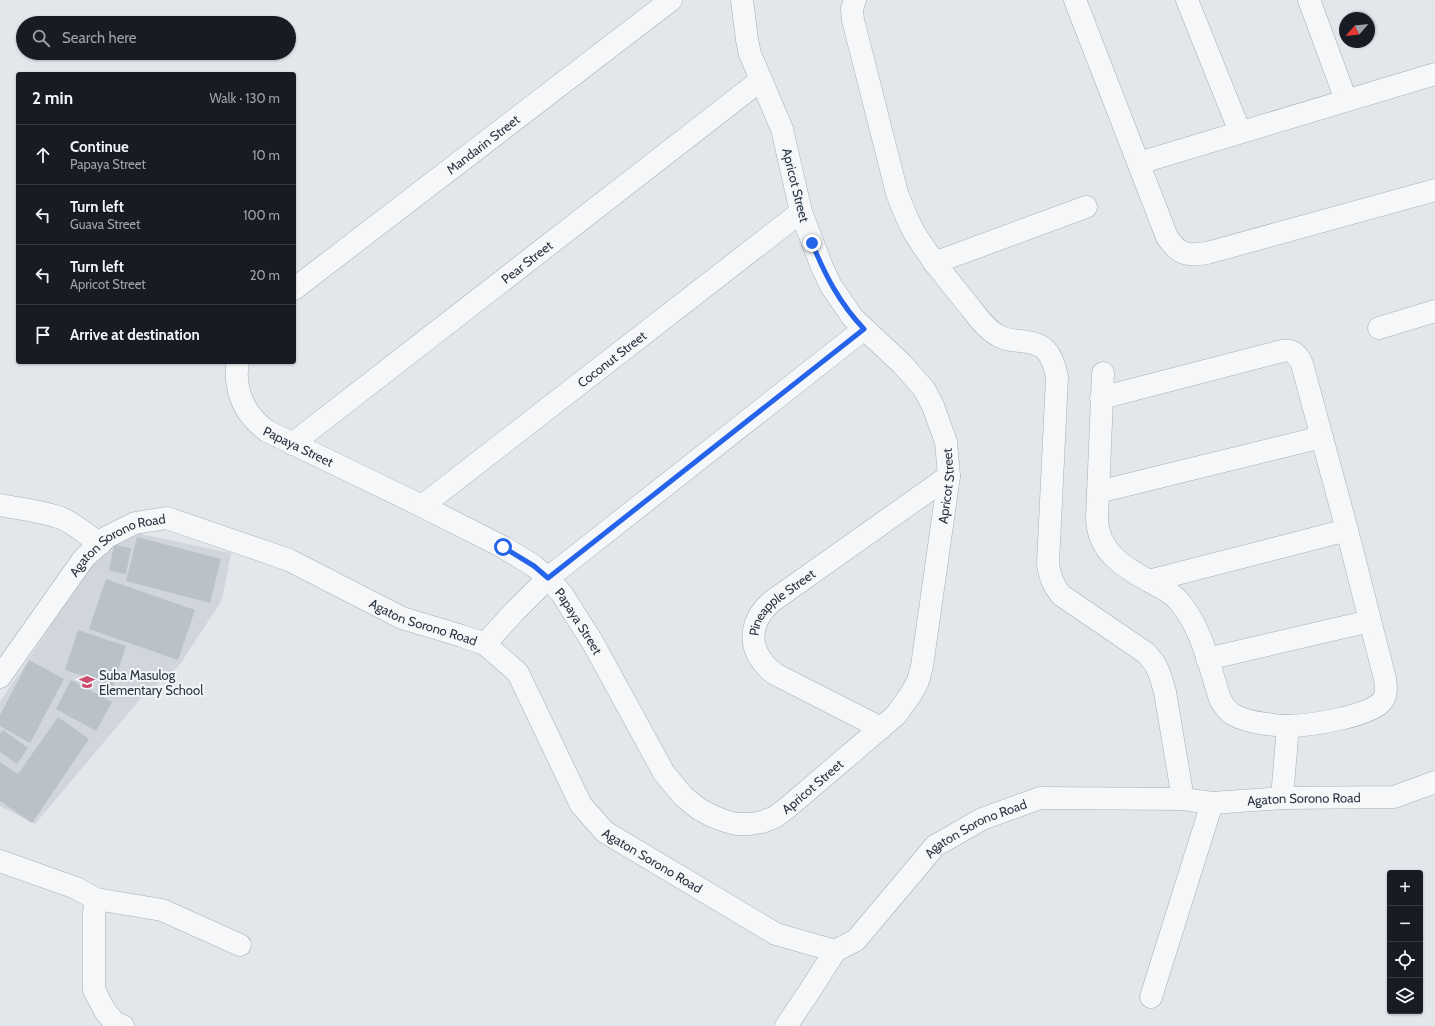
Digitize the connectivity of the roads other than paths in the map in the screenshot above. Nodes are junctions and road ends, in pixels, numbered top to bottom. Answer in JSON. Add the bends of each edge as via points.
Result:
{"nodes":[{"id":1,"x":671,"y":0,"type":"edge"},
{"id":2,"x":742,"y":0,"type":"edge"},
{"id":3,"x":855,"y":0,"type":"edge"},
{"id":4,"x":1075,"y":0,"type":"edge"},
{"id":5,"x":1187,"y":0,"type":"edge"},
{"id":6,"x":1309,"y":0,"type":"edge"},
{"id":7,"x":1435,"y":74,"type":"edge"},
{"id":8,"x":761,"y":80,"type":"junction"},
{"id":9,"x":1346,"y":100,"type":"junction"},
{"id":10,"x":1240,"y":132,"type":"junction"},
{"id":11,"x":1139,"y":163,"type":"junction"},
{"id":12,"x":1435,"y":190,"type":"edge"},
{"id":13,"x":1086,"y":206,"type":"dead end"},
{"id":14,"x":801,"y":212,"type":"junction"},
{"id":15,"x":934,"y":263,"type":"junction"},
{"id":16,"x":296,"y":287,"type":"edge"},
{"id":17,"x":1435,"y":311,"type":"edge"},
{"id":18,"x":1379,"y":328,"type":"dead end"},
{"id":19,"x":864,"y":329,"type":"junction"},
{"id":20,"x":238,"y":364,"type":"edge"},
{"id":21,"x":1102,"y":373,"type":"dead end"},
{"id":22,"x":1101,"y":398,"type":"junction"},
{"id":23,"x":1322,"y":437,"type":"junction"},
{"id":24,"x":292,"y":444,"type":"junction"},
{"id":25,"x":949,"y":476,"type":"junction"},
{"id":26,"x":1098,"y":492,"type":"junction"},
{"id":27,"x":0,"y":506,"type":"edge"},
{"id":28,"x":422,"y":506,"type":"junction"},
{"id":29,"x":1347,"y":530,"type":"junction"},
{"id":30,"x":100,"y":544,"type":"junction"},
{"id":31,"x":548,"y":578,"type":"junction"},
{"id":32,"x":1148,"y":581,"type":"junction"},
{"id":33,"x":1370,"y":621,"type":"junction"},
{"id":34,"x":485,"y":644,"type":"junction"},
{"id":35,"x":1207,"y":659,"type":"junction"},
{"id":36,"x":0,"y":677,"type":"edge"},
{"id":37,"x":1288,"y":726,"type":"junction"},
{"id":38,"x":881,"y":728,"type":"junction"},
{"id":39,"x":1435,"y":782,"type":"edge"},
{"id":40,"x":1282,"y":798,"type":"junction"},
{"id":41,"x":1182,"y":799,"type":"junction"},
{"id":42,"x":1212,"y":803,"type":"junction"},
{"id":43,"x":750,"y":824,"type":"joint"},
{"id":44,"x":0,"y":861,"type":"edge"},
{"id":45,"x":96,"y":899,"type":"junction"},
{"id":46,"x":240,"y":945,"type":"dead end"},
{"id":47,"x":835,"y":951,"type":"junction"},
{"id":48,"x":1151,"y":997,"type":"dead end"},
{"id":49,"x":118,"y":1025,"type":"edge"},
{"id":50,"x":786,"y":1026,"type":"edge"}],
"edges":[{"from":1,"to":16,"type":"street","name":"Mandarin Street"},
{"from":2,"to":8,"type":"street","name":"Apricot Street","via":[[750,54]]},
{"from":3,"to":15,"type":"street","via":[[852,9],[853,20],[897,193],[914,232]]},
{"from":4,"to":11,"type":"street"},
{"from":5,"to":10,"type":"street"},
{"from":6,"to":9,"type":"street"},
{"from":7,"to":9,"type":"street"},
{"from":8,"to":14,"type":"street","name":"Apricot Street","via":[[782,130]]},
{"from":8,"to":24,"type":"street","name":"Pear Street"},
{"from":9,"to":10,"type":"street"},
{"from":10,"to":11,"type":"street"},
{"from":11,"to":12,"type":"street","via":[[1167,237],[1179,252],[1194,255]]},
{"from":13,"to":15,"type":"street"},
{"from":14,"to":19,"type":"street","name":"Apricot Street","via":[[831,286],[853,318]]},
{"from":14,"to":28,"type":"street","name":"Coconut Street"},
{"from":15,"to":41,"type":"street","via":[[990,330],[1007,340],[1033,342],[1050,354],[1057,376],[1048,564],[1050,578],[1062,595],[1146,653],[1155,664],[1169,711]]},
{"from":17,"to":18,"type":"street"},
{"from":19,"to":25,"type":"street","name":"Apricot Street","via":[[902,364],[924,389],[946,442]]},
{"from":19,"to":31,"type":"street"},
{"from":20,"to":24,"type":"street","name":"Papaya Street","via":[[238,389],[252,417],[267,431]]},
{"from":21,"to":22,"type":"street"},
{"from":22,"to":23,"type":"street","via":[[1287,350],[1296,354],[1302,364]]},
{"from":22,"to":26,"type":"street"},
{"from":23,"to":26,"type":"street"},
{"from":23,"to":29,"type":"street"},
{"from":24,"to":28,"type":"street","name":"Papaya Street"},
{"from":25,"to":38,"type":"street","name":"Apricot Street","via":[[918,682],[896,715]]},
{"from":25,"to":38,"type":"street","name":"Pineapple Street","via":[[771,602],[757,619],[754,631],[756,651],[767,668]]},
{"from":26,"to":32,"type":"street","via":[[1097,524],[1100,539],[1119,562]]},
{"from":27,"to":30,"type":"street","via":[[42,512],[62,519]]},
{"from":28,"to":31,"type":"street","name":"Papaya Street","via":[[503,547]]},
{"from":29,"to":32,"type":"street"},
{"from":29,"to":33,"type":"street"},
{"from":30,"to":34,"type":"street","name":"Agaton Sorono Road","via":[[107,537],[135,523],[167,518],[289,560],[402,618]]},
{"from":30,"to":36,"type":"street","name":"Agaton Sorono Road","via":[[84,558]]},
{"from":31,"to":34,"type":"street"},
{"from":31,"to":43,"type":"street","name":"Papaya Street","via":[[562,594],[593,643],[673,786],[682,796],[712,816],[736,824]]},
{"from":32,"to":35,"type":"street","via":[[1176,598],[1184,607],[1198,632]]},
{"from":33,"to":35,"type":"street"},
{"from":33,"to":37,"type":"street","via":[[1386,679],[1383,700],[1359,714],[1320,723]]},
{"from":34,"to":47,"type":"street","name":"Agaton Sorono Road","via":[[518,673],[581,805],[605,832],[776,934]]},
{"from":35,"to":37,"type":"street","via":[[1220,699],[1231,713],[1251,721]]},
{"from":37,"to":40,"type":"street"},
{"from":38,"to":43,"type":"street","name":"Apricot Street","via":[[787,808],[774,817]]},
{"from":39,"to":40,"type":"street","name":"Agaton Sorono Road","via":[[1394,796]]},
{"from":40,"to":42,"type":"street","name":"Agaton Sorono Road"},
{"from":41,"to":42,"type":"street","name":"Agaton Sorono Road"},
{"from":41,"to":47,"type":"street","name":"Agaton Sorono Road","via":[[1040,798],[982,819],[935,846],[856,940]]},
{"from":42,"to":48,"type":"street"},
{"from":44,"to":45,"type":"street","via":[[76,888]]},
{"from":45,"to":46,"type":"street","via":[[162,910]]},
{"from":45,"to":49,"type":"street","via":[[94,990],[105,1011]]},
{"from":47,"to":50,"type":"street"}]}
